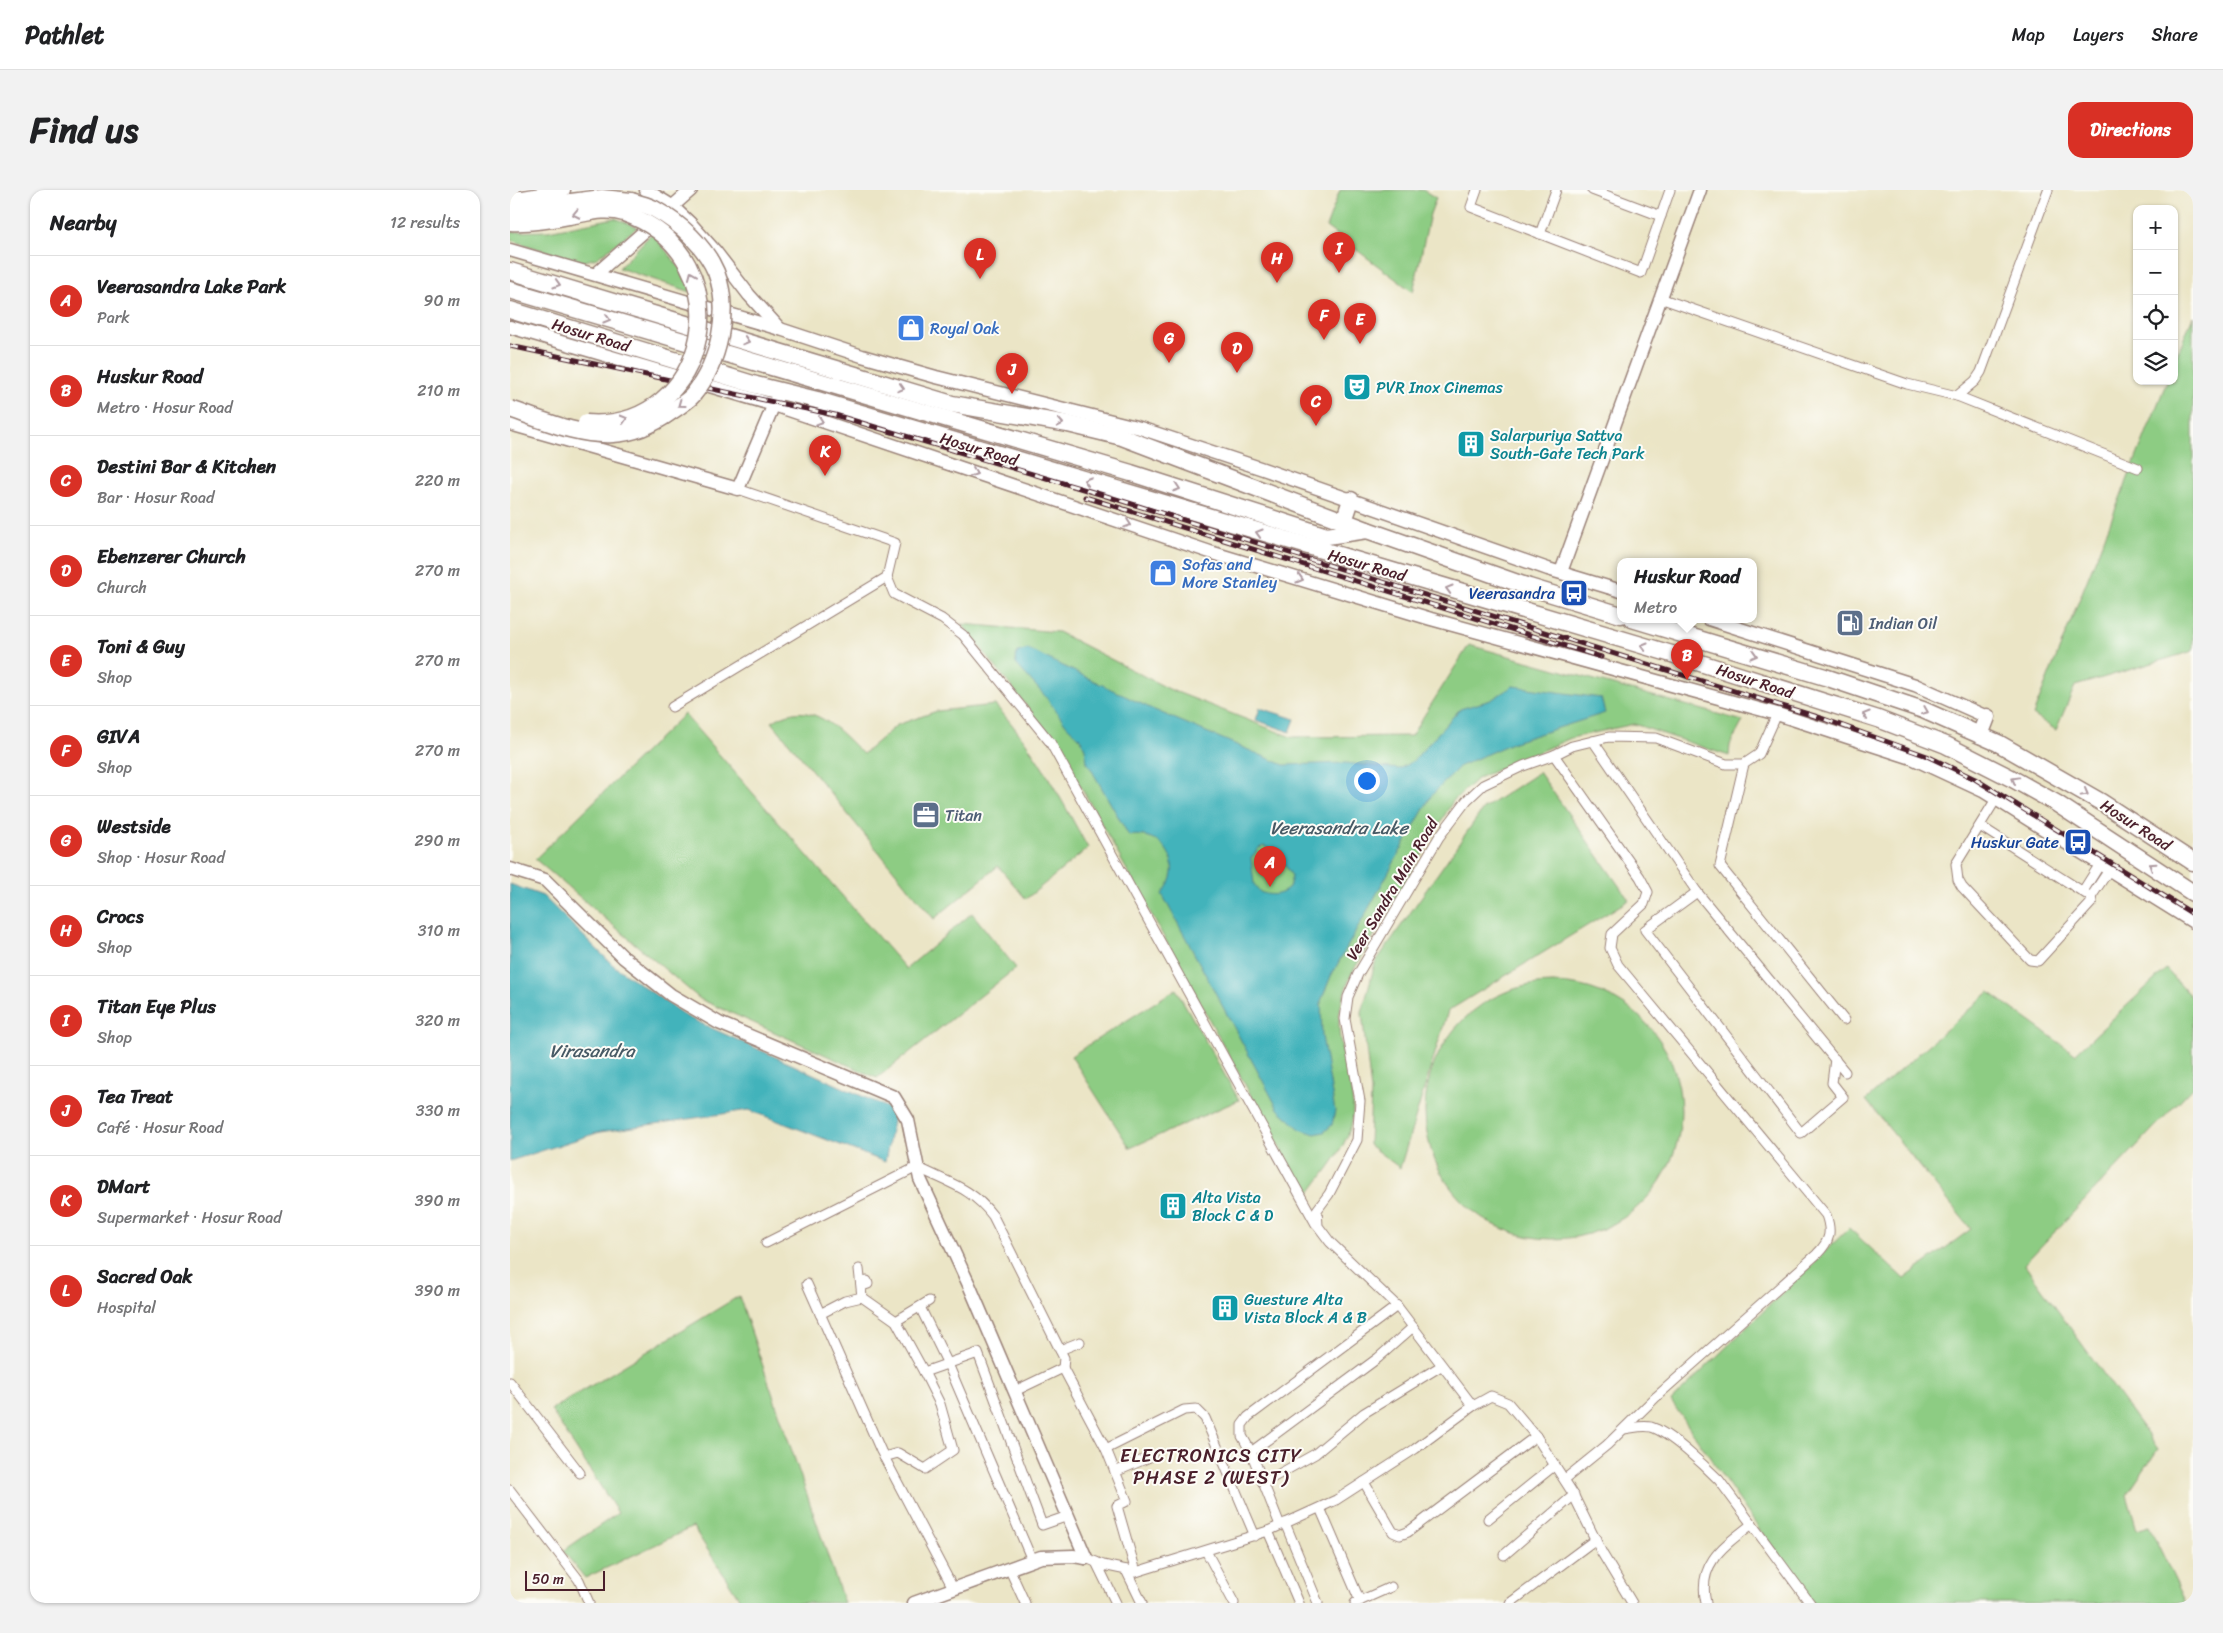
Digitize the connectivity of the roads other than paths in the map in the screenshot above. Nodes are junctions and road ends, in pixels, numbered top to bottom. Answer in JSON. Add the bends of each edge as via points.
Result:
{"nodes":[{"id":1,"x":564,"y":190,"type":"edge"},
{"id":2,"x":646,"y":190,"type":"edge"},
{"id":3,"x":692,"y":190,"type":"edge"},
{"id":4,"x":1477,"y":190,"type":"edge"},
{"id":5,"x":1556,"y":190,"type":"edge"},
{"id":6,"x":1592,"y":190,"type":"edge"},
{"id":7,"x":1670,"y":190,"type":"edge"},
{"id":8,"x":1700,"y":190,"type":"edge"},
{"id":9,"x":2048,"y":190,"type":"edge"},
{"id":10,"x":510,"y":197,"type":"edge"},
{"id":11,"x":672,"y":206,"type":"junction"},
{"id":12,"x":628,"y":207,"type":"junction"},
{"id":13,"x":510,"y":210,"type":"edge"},
{"id":14,"x":1661,"y":216,"type":"junction"},
{"id":15,"x":510,"y":222,"type":"edge"},
{"id":16,"x":1540,"y":234,"type":"junction"},
{"id":17,"x":510,"y":250,"type":"edge"},
{"id":18,"x":510,"y":270,"type":"edge"},
{"id":19,"x":596,"y":274,"type":"junction"},
{"id":20,"x":510,"y":290,"type":"edge"},
{"id":21,"x":1660,"y":298,"type":"junction"},
{"id":22,"x":510,"y":310,"type":"edge"},
{"id":23,"x":510,"y":327,"type":"edge"},
{"id":24,"x":780,"y":329,"type":"junction"},
{"id":25,"x":1957,"y":396,"type":"junction"},
{"id":26,"x":776,"y":398,"type":"junction"},
{"id":27,"x":510,"y":399,"type":"edge"},
{"id":28,"x":510,"y":409,"type":"edge"},
{"id":29,"x":510,"y":424,"type":"edge"},
{"id":30,"x":2138,"y":468,"type":"dead end"},
{"id":31,"x":738,"y":490,"type":"junction"},
{"id":32,"x":1351,"y":500,"type":"junction"},
{"id":33,"x":1344,"y":521,"type":"junction"},
{"id":34,"x":1367,"y":530,"type":"junction"},
{"id":35,"x":1561,"y":572,"type":"junction"},
{"id":36,"x":887,"y":576,"type":"junction"},
{"id":37,"x":1617,"y":590,"type":"edge"},
{"id":38,"x":1554,"y":595,"type":"junction"},
{"id":39,"x":1617,"y":614,"type":"edge"},
{"id":40,"x":1546,"y":617,"type":"junction"},
{"id":41,"x":1645,"y":623,"type":"edge"},
{"id":42,"x":1721,"y":623,"type":"edge"},
{"id":43,"x":672,"y":707,"type":"dead end"},
{"id":44,"x":1777,"y":714,"type":"junction"},
{"id":45,"x":1987,"y":717,"type":"joint"},
{"id":46,"x":1980,"y":735,"type":"junction"},
{"id":47,"x":1593,"y":742,"type":"junction"},
{"id":48,"x":1554,"y":756,"type":"junction"},
{"id":49,"x":1744,"y":764,"type":"junction"},
{"id":50,"x":1996,"y":799,"type":"junction"},
{"id":51,"x":1980,"y":826,"type":"junction"},
{"id":52,"x":2193,"y":862,"type":"edge"},
{"id":53,"x":2105,"y":867,"type":"junction"},
{"id":54,"x":510,"y":869,"type":"edge"},
{"id":55,"x":1697,"y":892,"type":"junction"},
{"id":56,"x":2193,"y":893,"type":"edge"},
{"id":57,"x":2087,"y":894,"type":"junction"},
{"id":58,"x":2193,"y":922,"type":"edge"},
{"id":59,"x":1844,"y":1020,"type":"dead end"},
{"id":60,"x":1835,"y":1060,"type":"junction"},
{"id":61,"x":1845,"y":1072,"type":"dead end"},
{"id":62,"x":917,"y":1167,"type":"junction"},
{"id":63,"x":1318,"y":1226,"type":"junction"},
{"id":64,"x":766,"y":1243,"type":"dead end"},
{"id":65,"x":859,"y":1269,"type":"dead end"},
{"id":66,"x":807,"y":1284,"type":"dead end"},
{"id":67,"x":862,"y":1297,"type":"junction"},
{"id":68,"x":929,"y":1301,"type":"dead end"},
{"id":69,"x":920,"y":1306,"type":"junction"},
{"id":70,"x":1397,"y":1306,"type":"junction"},
{"id":71,"x":820,"y":1314,"type":"junction"},
{"id":72,"x":896,"y":1321,"type":"junction"},
{"id":73,"x":1413,"y":1327,"type":"junction"},
{"id":74,"x":1080,"y":1342,"type":"dead end"},
{"id":75,"x":1060,"y":1350,"type":"junction"},
{"id":76,"x":948,"y":1364,"type":"junction"},
{"id":77,"x":1441,"y":1366,"type":"junction"},
{"id":78,"x":1063,"y":1368,"type":"junction"},
{"id":79,"x":924,"y":1372,"type":"junction"},
{"id":80,"x":510,"y":1382,"type":"edge"},
{"id":81,"x":1015,"y":1391,"type":"junction"},
{"id":82,"x":1473,"y":1406,"type":"junction"},
{"id":83,"x":1624,"y":1429,"type":"junction"},
{"id":84,"x":1536,"y":1436,"type":"junction"},
{"id":85,"x":1106,"y":1449,"type":"junction"},
{"id":86,"x":1251,"y":1452,"type":"junction"},
{"id":87,"x":1152,"y":1456,"type":"dead end"},
{"id":88,"x":884,"y":1457,"type":"junction"},
{"id":89,"x":1555,"y":1465,"type":"junction"},
{"id":90,"x":1115,"y":1472,"type":"junction"},
{"id":91,"x":580,"y":1473,"type":"dead end"},
{"id":92,"x":1564,"y":1479,"type":"junction"},
{"id":93,"x":1364,"y":1482,"type":"junction"},
{"id":94,"x":1264,"y":1483,"type":"junction"},
{"id":95,"x":510,"y":1490,"type":"edge"},
{"id":96,"x":1574,"y":1495,"type":"junction"},
{"id":97,"x":1320,"y":1508,"type":"junction"},
{"id":98,"x":1068,"y":1516,"type":"junction"},
{"id":99,"x":1488,"y":1519,"type":"dead end"},
{"id":100,"x":1283,"y":1524,"type":"junction"},
{"id":101,"x":1752,"y":1524,"type":"junction"},
{"id":102,"x":1268,"y":1531,"type":"junction"},
{"id":103,"x":1255,"y":1536,"type":"junction"},
{"id":104,"x":1596,"y":1539,"type":"junction"},
{"id":105,"x":1206,"y":1551,"type":"junction"},
{"id":106,"x":1504,"y":1555,"type":"dead end"},
{"id":107,"x":1032,"y":1560,"type":"junction"},
{"id":108,"x":1091,"y":1560,"type":"junction"},
{"id":109,"x":1010,"y":1568,"type":"junction"},
{"id":110,"x":1126,"y":1570,"type":"junction"},
{"id":111,"x":1136,"y":1572,"type":"junction"},
{"id":112,"x":1391,"y":1587,"type":"dead end"},
{"id":113,"x":953,"y":1588,"type":"junction"},
{"id":114,"x":1358,"y":1602,"type":"edge"},
{"id":115,"x":1808,"y":1602,"type":"edge"},
{"id":116,"x":589,"y":1603,"type":"edge"},
{"id":117,"x":914,"y":1603,"type":"edge"},
{"id":118,"x":1025,"y":1603,"type":"edge"},
{"id":119,"x":1116,"y":1603,"type":"edge"},
{"id":120,"x":1142,"y":1603,"type":"edge"},
{"id":121,"x":1234,"y":1603,"type":"edge"},
{"id":122,"x":1299,"y":1603,"type":"edge"},
{"id":123,"x":1318,"y":1603,"type":"edge"},
{"id":124,"x":1510,"y":1603,"type":"edge"},
{"id":125,"x":1632,"y":1603,"type":"edge"},
{"id":126,"x":1706,"y":1603,"type":"edge"}],
"edges":[{"from":1,"to":10,"type":"street"},
{"from":2,"to":11,"type":"street"},
{"from":3,"to":11,"type":"street"},
{"from":4,"to":16,"type":"street","via":[[1471,208]]},
{"from":5,"to":16,"type":"street"},
{"from":6,"to":14,"type":"street"},
{"from":7,"to":14,"type":"street"},
{"from":8,"to":21,"type":"street"},
{"from":9,"to":25,"type":"street","via":[[1980,372],[1976,381]]},
{"from":11,"to":19,"type":"street"},
{"from":11,"to":24,"type":"street","via":[[715,251]]},
{"from":12,"to":13,"type":"highway","via":[[602,198]]},
{"from":12,"to":15,"type":"highway","one_way":true,"via":[[548,220]]},
{"from":27,"to":12,"type":"highway","one_way":true,"bridge":true,"via":[[574,421],[612,422],[650,407],[670,391],[692,360],[699,340],[701,308],[692,274],[683,257],[663,234]]},
{"from":12,"to":28,"type":"highway","one_way":true,"bridge":true,"via":[[655,209],[687,232],[716,272],[722,300],[720,338],[705,377],[692,396],[656,422],[614,434],[566,428]]},
{"from":14,"to":16,"type":"street","via":[[1641,273]]},
{"from":17,"to":19,"type":"street"},
{"from":18,"to":33,"type":"highway","name":"Hosur Road","one_way":true,"via":[[952,404],[1122,437]]},
{"from":19,"to":24,"type":"street"},
{"from":20,"to":34,"type":"highway","one_way":true,"via":[[1122,470],[1327,536]]},
{"from":21,"to":25,"type":"street","via":[[1907,384]]},
{"from":21,"to":35,"type":"street"},
{"from":22,"to":26,"type":"highway","name":"Hosur Road"},
{"from":23,"to":26,"type":"street"},
{"from":24,"to":32,"type":"street","via":[[936,377],[1140,428]]},
{"from":25,"to":30,"type":"street"},
{"from":26,"to":31,"type":"street"},
{"from":40,"to":26,"type":"highway","name":"Hosur Road","one_way":true,"via":[[817,400]]},
{"from":26,"to":44,"type":"street","one_way":true,"via":[[1210,552],[1431,619]]},
{"from":29,"to":31,"type":"street"},
{"from":31,"to":36,"type":"street","via":[[895,543]]},
{"from":32,"to":33,"type":"highway"},
{"from":32,"to":35,"type":"street"},
{"from":33,"to":34,"type":"highway","name":"Hosur Road"},
{"from":34,"to":38,"type":"highway","name":"Hosur Road"},
{"from":35,"to":37,"type":"street"},
{"from":36,"to":43,"type":"street"},
{"from":36,"to":63,"type":"street","via":[[894,594],[942,619],[963,635],[1050,742]]},
{"from":38,"to":39,"type":"highway","name":"Hosur Road"},
{"from":38,"to":40,"type":"highway"},
{"from":56,"to":40,"type":"highway","name":"Hosur Road","one_way":true,"via":[[2056,803],[1946,745],[1878,719]]},
{"from":41,"to":46,"type":"highway","name":"Hosur Road","one_way":true,"via":[[1923,710]]},
{"from":42,"to":45,"type":"street","via":[[1915,685]]},
{"from":44,"to":49,"type":"street","via":[[1759,754]]},
{"from":44,"to":50,"type":"street","via":[[1912,758]]},
{"from":45,"to":46,"type":"highway"},
{"from":46,"to":52,"type":"highway","name":"Hosur Road","one_way":true,"via":[[2102,802]]},
{"from":47,"to":48,"type":"street","name":"Veer Sandra Main Road","via":[[1572,746]]},
{"from":47,"to":49,"type":"street","name":"Veer Sandra Main Road","via":[[1609,737],[1656,738],[1726,764]]},
{"from":47,"to":55,"type":"street"},
{"from":48,"to":63,"type":"street","name":"Veer Sandra Main Road","via":[[1522,766],[1483,785],[1467,800],[1439,837],[1358,974],[1348,997],[1346,1019],[1360,1101],[1356,1140],[1329,1194],[1317,1210]]},
{"from":48,"to":83,"type":"street","via":[[1648,892],[1644,904],[1612,934],[1610,948],[1618,966],[1826,1215],[1830,1227],[1830,1237],[1817,1254]]},
{"from":49,"to":59,"type":"street","via":[[1720,866]]},
{"from":50,"to":51,"type":"street"},
{"from":50,"to":53,"type":"street"},
{"from":51,"to":57,"type":"street"},
{"from":51,"to":57,"type":"street","via":[[1956,864],[1958,880],[2030,960],[2038,961],[2092,902]]},
{"from":53,"to":57,"type":"street"},
{"from":53,"to":58,"type":"street"},
{"from":54,"to":62,"type":"street","via":[[545,880],[622,956],[671,995],[719,1023],[894,1097],[908,1120]]},
{"from":55,"to":60,"type":"street"},
{"from":55,"to":60,"type":"street","via":[[1645,930],[1801,1132],[1844,1097],[1832,1083]]},
{"from":60,"to":61,"type":"street"},
{"from":62,"to":64,"type":"street"},
{"from":62,"to":75,"type":"street","via":[[959,1186],[983,1203],[993,1216]]},
{"from":62,"to":81,"type":"street"},
{"from":63,"to":70,"type":"street","via":[[1330,1242]]},
{"from":65,"to":67,"type":"street"},
{"from":66,"to":71,"type":"street"},
{"from":67,"to":71,"type":"street","via":[[845,1301]]},
{"from":67,"to":72,"type":"street"},
{"from":68,"to":69,"type":"street"},
{"from":69,"to":72,"type":"street"},
{"from":69,"to":76,"type":"street"},
{"from":70,"to":73,"type":"street"},
{"from":70,"to":86,"type":"street","via":[[1248,1417],[1240,1431]]},
{"from":71,"to":88,"type":"street"},
{"from":72,"to":79,"type":"street"},
{"from":73,"to":77,"type":"street"},
{"from":73,"to":86,"type":"street","via":[[1378,1358]]},
{"from":74,"to":75,"type":"street"},
{"from":75,"to":78,"type":"street","via":[[1064,1358]]},
{"from":76,"to":79,"type":"street"},
{"from":76,"to":98,"type":"street","via":[[978,1353],[1042,1525]]},
{"from":76,"to":107,"type":"street"},
{"from":77,"to":82,"type":"street"},
{"from":77,"to":94,"type":"street","via":[[1364,1413],[1315,1454]]},
{"from":78,"to":81,"type":"street"},
{"from":78,"to":85,"type":"street"},
{"from":79,"to":88,"type":"street","via":[[940,1404],[953,1450],[925,1469],[898,1453]]},
{"from":80,"to":91,"type":"street"},
{"from":81,"to":98,"type":"street"},
{"from":82,"to":84,"type":"street","via":[[1491,1396],[1508,1403]]},
{"from":82,"to":93,"type":"street"},
{"from":83,"to":92,"type":"street"},
{"from":83,"to":101,"type":"street","via":[[1643,1426],[1658,1430],[1691,1454],[1719,1480]]},
{"from":84,"to":89,"type":"street"},
{"from":84,"to":93,"type":"street","via":[[1400,1535],[1393,1532]]},
{"from":85,"to":90,"type":"street"},
{"from":85,"to":103,"type":"street","via":[[1184,1410],[1196,1409],[1205,1418]]},
{"from":86,"to":94,"type":"street"},
{"from":87,"to":90,"type":"street"},
{"from":88,"to":113,"type":"street"},
{"from":89,"to":92,"type":"street"},
{"from":89,"to":99,"type":"street"},
{"from":90,"to":111,"type":"street","via":[[1128,1501],[1117,1506]]},
{"from":92,"to":96,"type":"street"},
{"from":93,"to":97,"type":"street"},
{"from":94,"to":100,"type":"street"},
{"from":95,"to":116,"type":"street","via":[[578,1580]]},
{"from":96,"to":104,"type":"street"},
{"from":96,"to":106,"type":"street"},
{"from":97,"to":100,"type":"street"},
{"from":97,"to":114,"type":"street"},
{"from":98,"to":108,"type":"street"},
{"from":100,"to":102,"type":"street"},
{"from":100,"to":123,"type":"street"},
{"from":101,"to":115,"type":"street"},
{"from":101,"to":126,"type":"street","via":[[1713,1558],[1704,1576]]},
{"from":102,"to":103,"type":"street"},
{"from":102,"to":122,"type":"street"},
{"from":103,"to":105,"type":"street"},
{"from":104,"to":124,"type":"street"},
{"from":104,"to":125,"type":"street"},
{"from":105,"to":111,"type":"street"},
{"from":105,"to":121,"type":"street"},
{"from":107,"to":108,"type":"street","via":[[1073,1556]]},
{"from":107,"to":109,"type":"street"},
{"from":108,"to":110,"type":"street"},
{"from":108,"to":119,"type":"street"},
{"from":109,"to":113,"type":"street"},
{"from":109,"to":118,"type":"street"},
{"from":110,"to":111,"type":"street"},
{"from":110,"to":120,"type":"street"},
{"from":112,"to":114,"type":"street"},
{"from":113,"to":117,"type":"street"}]}
